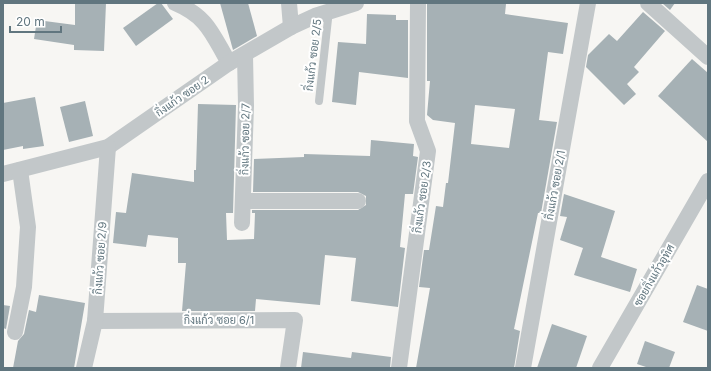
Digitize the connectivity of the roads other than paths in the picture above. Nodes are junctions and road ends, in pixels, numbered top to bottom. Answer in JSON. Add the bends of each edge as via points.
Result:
{"nodes":[{"id":1,"x":175,"y":3,"type":"edge"},
{"id":2,"x":289,"y":3,"type":"edge"},
{"id":3,"x":356,"y":3,"type":"edge"},
{"id":4,"x":418,"y":3,"type":"edge"},
{"id":5,"x":588,"y":3,"type":"edge"},
{"id":6,"x":648,"y":3,"type":"edge"},
{"id":7,"x":329,"y":10,"type":"junction"},
{"id":8,"x":291,"y":27,"type":"junction"},
{"id":9,"x":245,"y":54,"type":"junction"},
{"id":10,"x":708,"y":57,"type":"edge"},
{"id":11,"x":230,"y":63,"type":"junction"},
{"id":12,"x":319,"y":101,"type":"dead end"},
{"id":13,"x":108,"y":147,"type":"junction"},
{"id":14,"x":20,"y":170,"type":"junction"},
{"id":15,"x":3,"y":174,"type":"edge"},
{"id":16,"x":708,"y":181,"type":"edge"},
{"id":17,"x":243,"y":201,"type":"junction"},
{"id":18,"x":358,"y":201,"type":"dead end"},
{"id":19,"x":242,"y":222,"type":"dead end"},
{"id":20,"x":95,"y":321,"type":"junction"},
{"id":21,"x":15,"y":332,"type":"dead end"},
{"id":22,"x":84,"y":368,"type":"edge"},
{"id":23,"x":288,"y":368,"type":"edge"},
{"id":24,"x":399,"y":368,"type":"edge"},
{"id":25,"x":523,"y":368,"type":"edge"},
{"id":26,"x":600,"y":368,"type":"edge"}],
"edges":[{"from":1,"to":11,"type":"street","via":[[204,20]]},
{"from":2,"to":8,"type":"street"},
{"from":3,"to":7,"type":"street","name":"กิ่งแก้ว ซอย 2"},
{"from":4,"to":24,"type":"street","name":"กิ่งแก้ว ซอย 2/3","via":[[417,122],[428,151]]},
{"from":5,"to":25,"type":"street","name":"กิ่งแก้ว ซอย 2/1"},
{"from":6,"to":10,"type":"street"},
{"from":7,"to":8,"type":"street","name":"กิ่งแก้ว ซอย 2"},
{"from":7,"to":12,"type":"lane","name":"กิ่งแก้ว ซอย 2/5"},
{"from":8,"to":9,"type":"street","name":"กิ่งแก้ว ซอย 2"},
{"from":9,"to":11,"type":"street","name":"กิ่งแก้ว ซอย 2"},
{"from":9,"to":17,"type":"street","name":"กิ่งแก้ว ซอย 2/7"},
{"from":11,"to":13,"type":"street","name":"กิ่งแก้ว ซอย 2"},
{"from":13,"to":14,"type":"street","name":"กิ่งแก้ว ซอย 2"},
{"from":13,"to":20,"type":"street","name":"กิ่งแก้ว ซอย 2/9"},
{"from":14,"to":15,"type":"street","name":"กิ่งแก้ว ซอย 2"},
{"from":14,"to":21,"type":"street","via":[[28,227],[24,287]]},
{"from":16,"to":26,"type":"street","name":"ซอยกิ่งแก้วอุทิศ"},
{"from":17,"to":18,"type":"street"},
{"from":17,"to":19,"type":"street","name":"กิ่งแก้ว ซอย 2/7"},
{"from":20,"to":22,"type":"street","name":"กิ่งแก้ว ซอย 2/9"},
{"from":20,"to":23,"type":"street","name":"กิ่งแก้ว ซอย 6/1","via":[[295,320]]}]}
